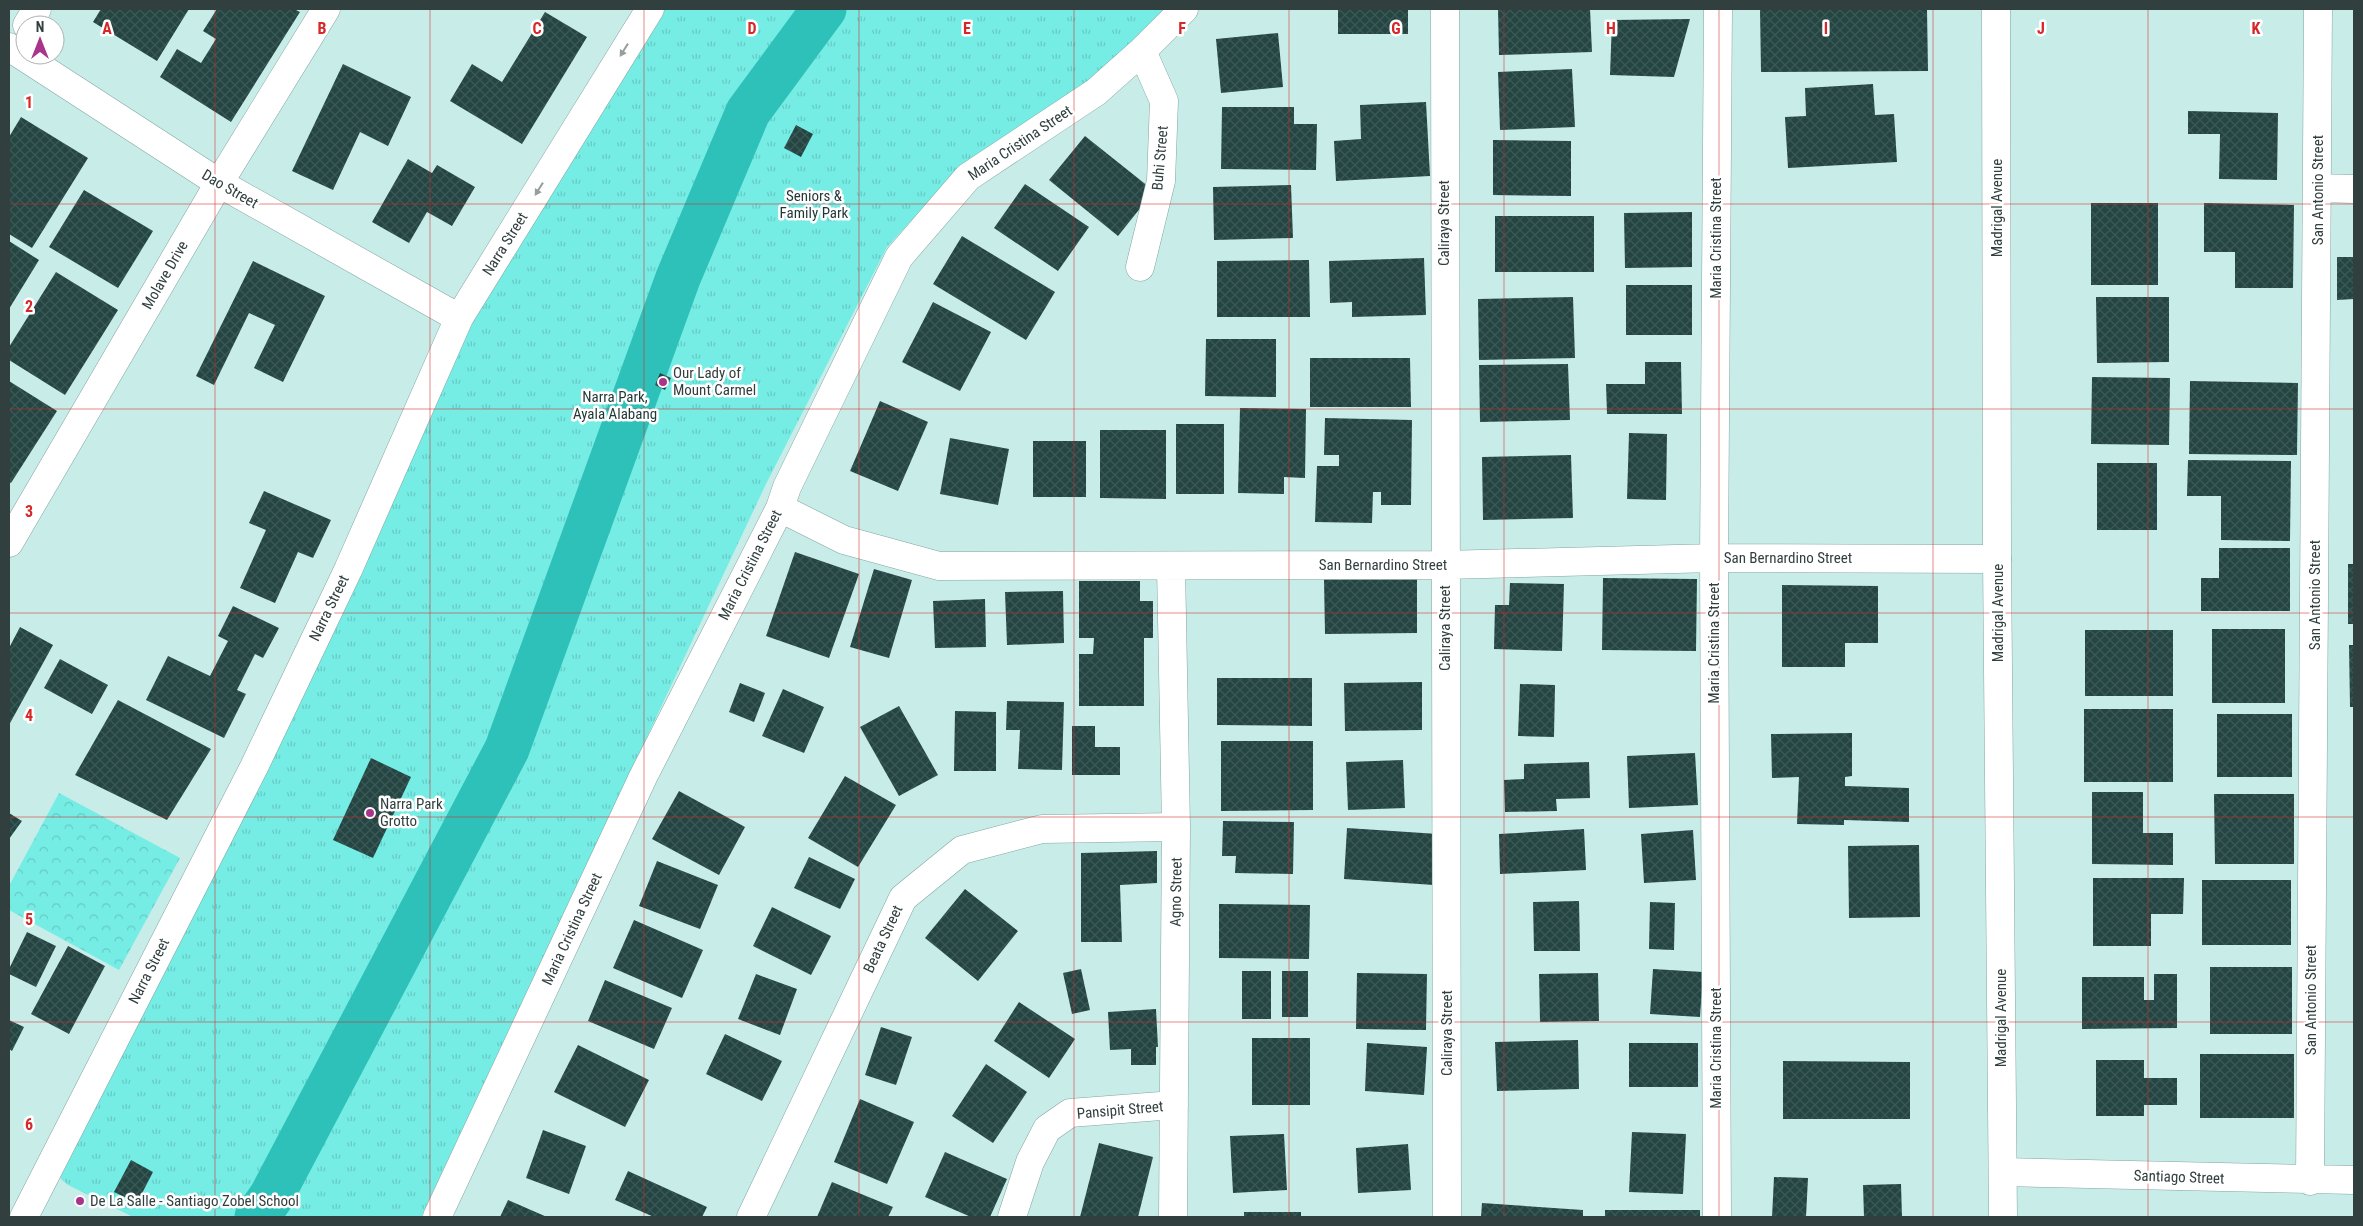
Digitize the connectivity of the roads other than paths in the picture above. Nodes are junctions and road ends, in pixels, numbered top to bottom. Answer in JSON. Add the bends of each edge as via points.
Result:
{"nodes":[{"id":1,"x":326,"y":9,"type":"edge"},
{"id":2,"x":650,"y":9,"type":"edge"},
{"id":3,"x":1184,"y":9,"type":"edge"},
{"id":4,"x":1445,"y":9,"type":"edge"},
{"id":5,"x":1718,"y":9,"type":"edge"},
{"id":6,"x":1996,"y":9,"type":"edge"},
{"id":7,"x":2318,"y":9,"type":"edge"},
{"id":8,"x":14,"y":45,"type":"edge"},
{"id":9,"x":1142,"y":51,"type":"junction"},
{"id":10,"x":219,"y":183,"type":"junction"},
{"id":11,"x":2318,"y":188,"type":"junction"},
{"id":12,"x":2354,"y":189,"type":"edge"},
{"id":13,"x":1140,"y":268,"type":"dead end"},
{"id":14,"x":459,"y":318,"type":"junction"},
{"id":15,"x":780,"y":508,"type":"junction"},
{"id":16,"x":9,"y":544,"type":"edge"},
{"id":17,"x":1714,"y":558,"type":"junction"},
{"id":18,"x":1998,"y":559,"type":"junction"},
{"id":19,"x":1444,"y":565,"type":"junction"},
{"id":20,"x":1171,"y":566,"type":"junction"},
{"id":21,"x":1176,"y":827,"type":"junction"},
{"id":22,"x":1174,"y":1105,"type":"junction"},
{"id":23,"x":2003,"y":1172,"type":"junction"},
{"id":24,"x":2354,"y":1180,"type":"edge"},
{"id":25,"x":2310,"y":1181,"type":"junction"},
{"id":26,"x":24,"y":1217,"type":"edge"},
{"id":27,"x":437,"y":1217,"type":"edge"},
{"id":28,"x":751,"y":1217,"type":"edge"},
{"id":29,"x":1012,"y":1217,"type":"edge"},
{"id":30,"x":1173,"y":1217,"type":"edge"},
{"id":31,"x":1447,"y":1217,"type":"edge"},
{"id":32,"x":1717,"y":1217,"type":"edge"},
{"id":33,"x":2003,"y":1217,"type":"edge"}],
"edges":[{"from":1,"to":10,"type":"street","name":"Molave Drive"},
{"from":2,"to":14,"type":"street","name":"Narra Street","one_way":true},
{"from":3,"to":9,"type":"street","name":"Maria Cristina Street"},
{"from":4,"to":19,"type":"street","name":"Caliraya Street"},
{"from":5,"to":17,"type":"street","name":"Maria Cristina Street"},
{"from":6,"to":18,"type":"street","name":"Madrigal Avenue"},
{"from":7,"to":11,"type":"street","name":"San Antonio Street"},
{"from":8,"to":10,"type":"street","name":"Dao Street"},
{"from":9,"to":13,"type":"street","name":"Buhi Street","via":[[1164,101],[1161,181]]},
{"from":9,"to":15,"type":"street","name":"Maria Cristina Street","via":[[1096,92],[968,177],[899,257],[787,487]]},
{"from":10,"to":14,"type":"street","name":"Dao Street"},
{"from":10,"to":16,"type":"street","name":"Molave Drive"},
{"from":11,"to":12,"type":"street"},
{"from":11,"to":25,"type":"street","name":"San Antonio Street"},
{"from":14,"to":26,"type":"street","name":"Narra Street","via":[[352,561],[254,767]]},
{"from":15,"to":20,"type":"street","name":"San Bernardino Street","via":[[844,540],[939,566]]},
{"from":15,"to":27,"type":"street","name":"Maria Cristina Street","via":[[643,777]]},
{"from":17,"to":18,"type":"street","name":"San Bernardino Street"},
{"from":17,"to":19,"type":"street","name":"San Bernardino Street"},
{"from":17,"to":32,"type":"street","name":"Maria Cristina Street"},
{"from":18,"to":23,"type":"street","name":"Madrigal Avenue"},
{"from":19,"to":20,"type":"street","name":"San Bernardino Street"},
{"from":19,"to":31,"type":"street","name":"Caliraya Street"},
{"from":20,"to":21,"type":"street","name":"Agno Street"},
{"from":21,"to":22,"type":"street","name":"Agno Street"},
{"from":21,"to":28,"type":"street","name":"Beata Street","via":[[1042,829],[962,850],[903,898]]},
{"from":22,"to":29,"type":"street","name":"Pansipit Street","via":[[1070,1113],[1047,1130],[1030,1162]]},
{"from":22,"to":30,"type":"street","name":"Agno Street"},
{"from":23,"to":25,"type":"street","name":"Santiago Street"},
{"from":23,"to":33,"type":"street","name":"Madrigal Avenue"},
{"from":24,"to":25,"type":"street","name":"Santiago Street"}]}
